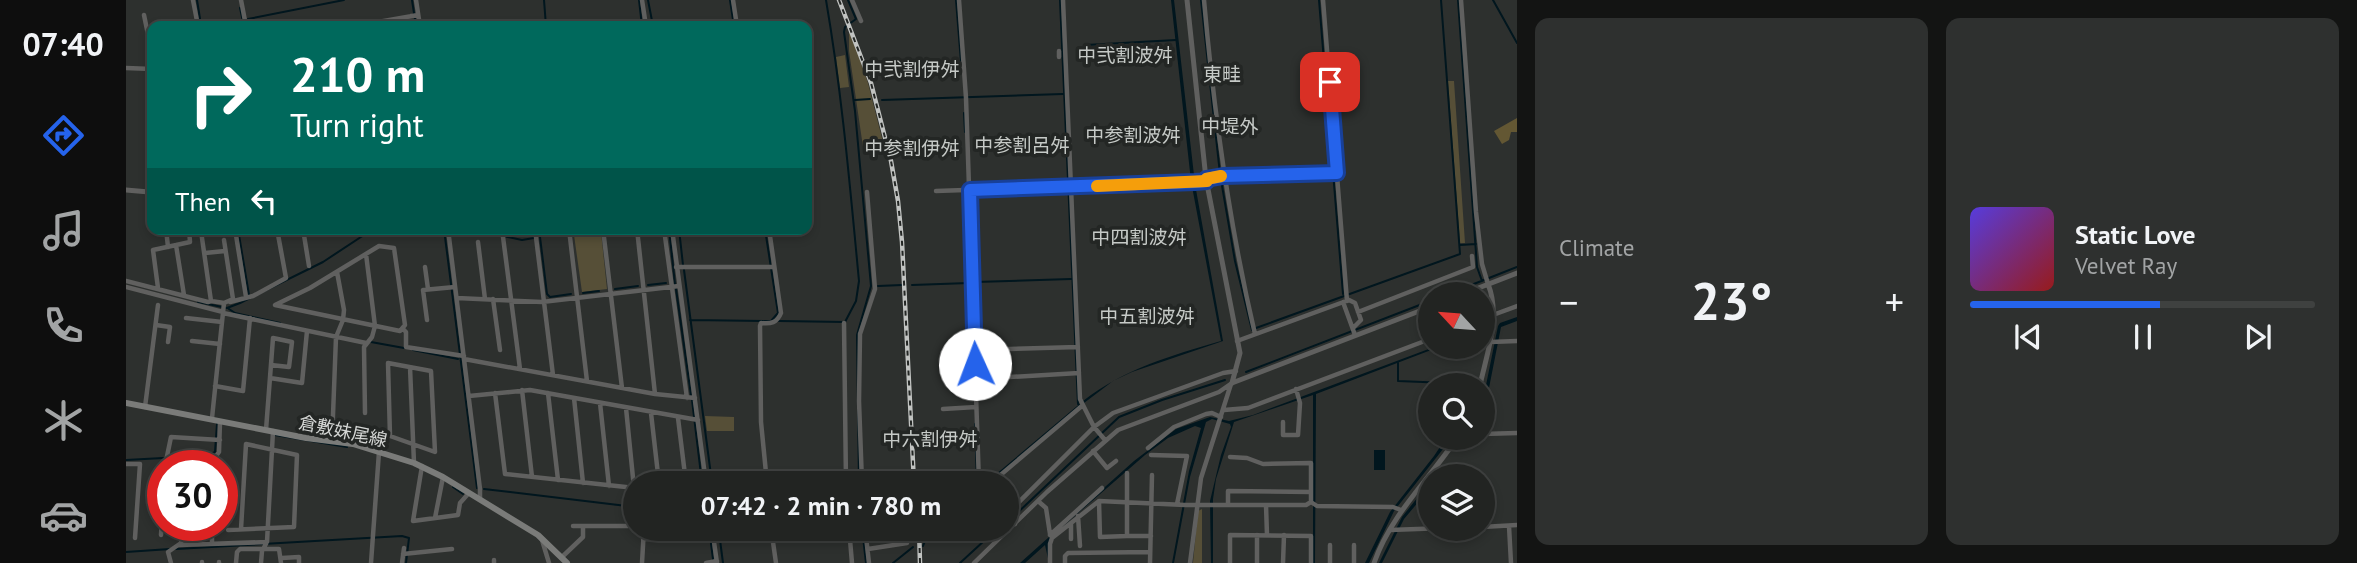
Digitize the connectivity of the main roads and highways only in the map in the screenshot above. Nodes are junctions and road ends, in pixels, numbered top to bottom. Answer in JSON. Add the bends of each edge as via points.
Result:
{"nodes":[{"id":1,"x":126,"y":403,"type":"edge"},
{"id":2,"x":567,"y":563,"type":"edge"}],
"edges":[{"from":1,"to":2,"type":"main road","name":"倉敷妹尾線","via":[[379,451],[469,493],[543,538]]}]}
